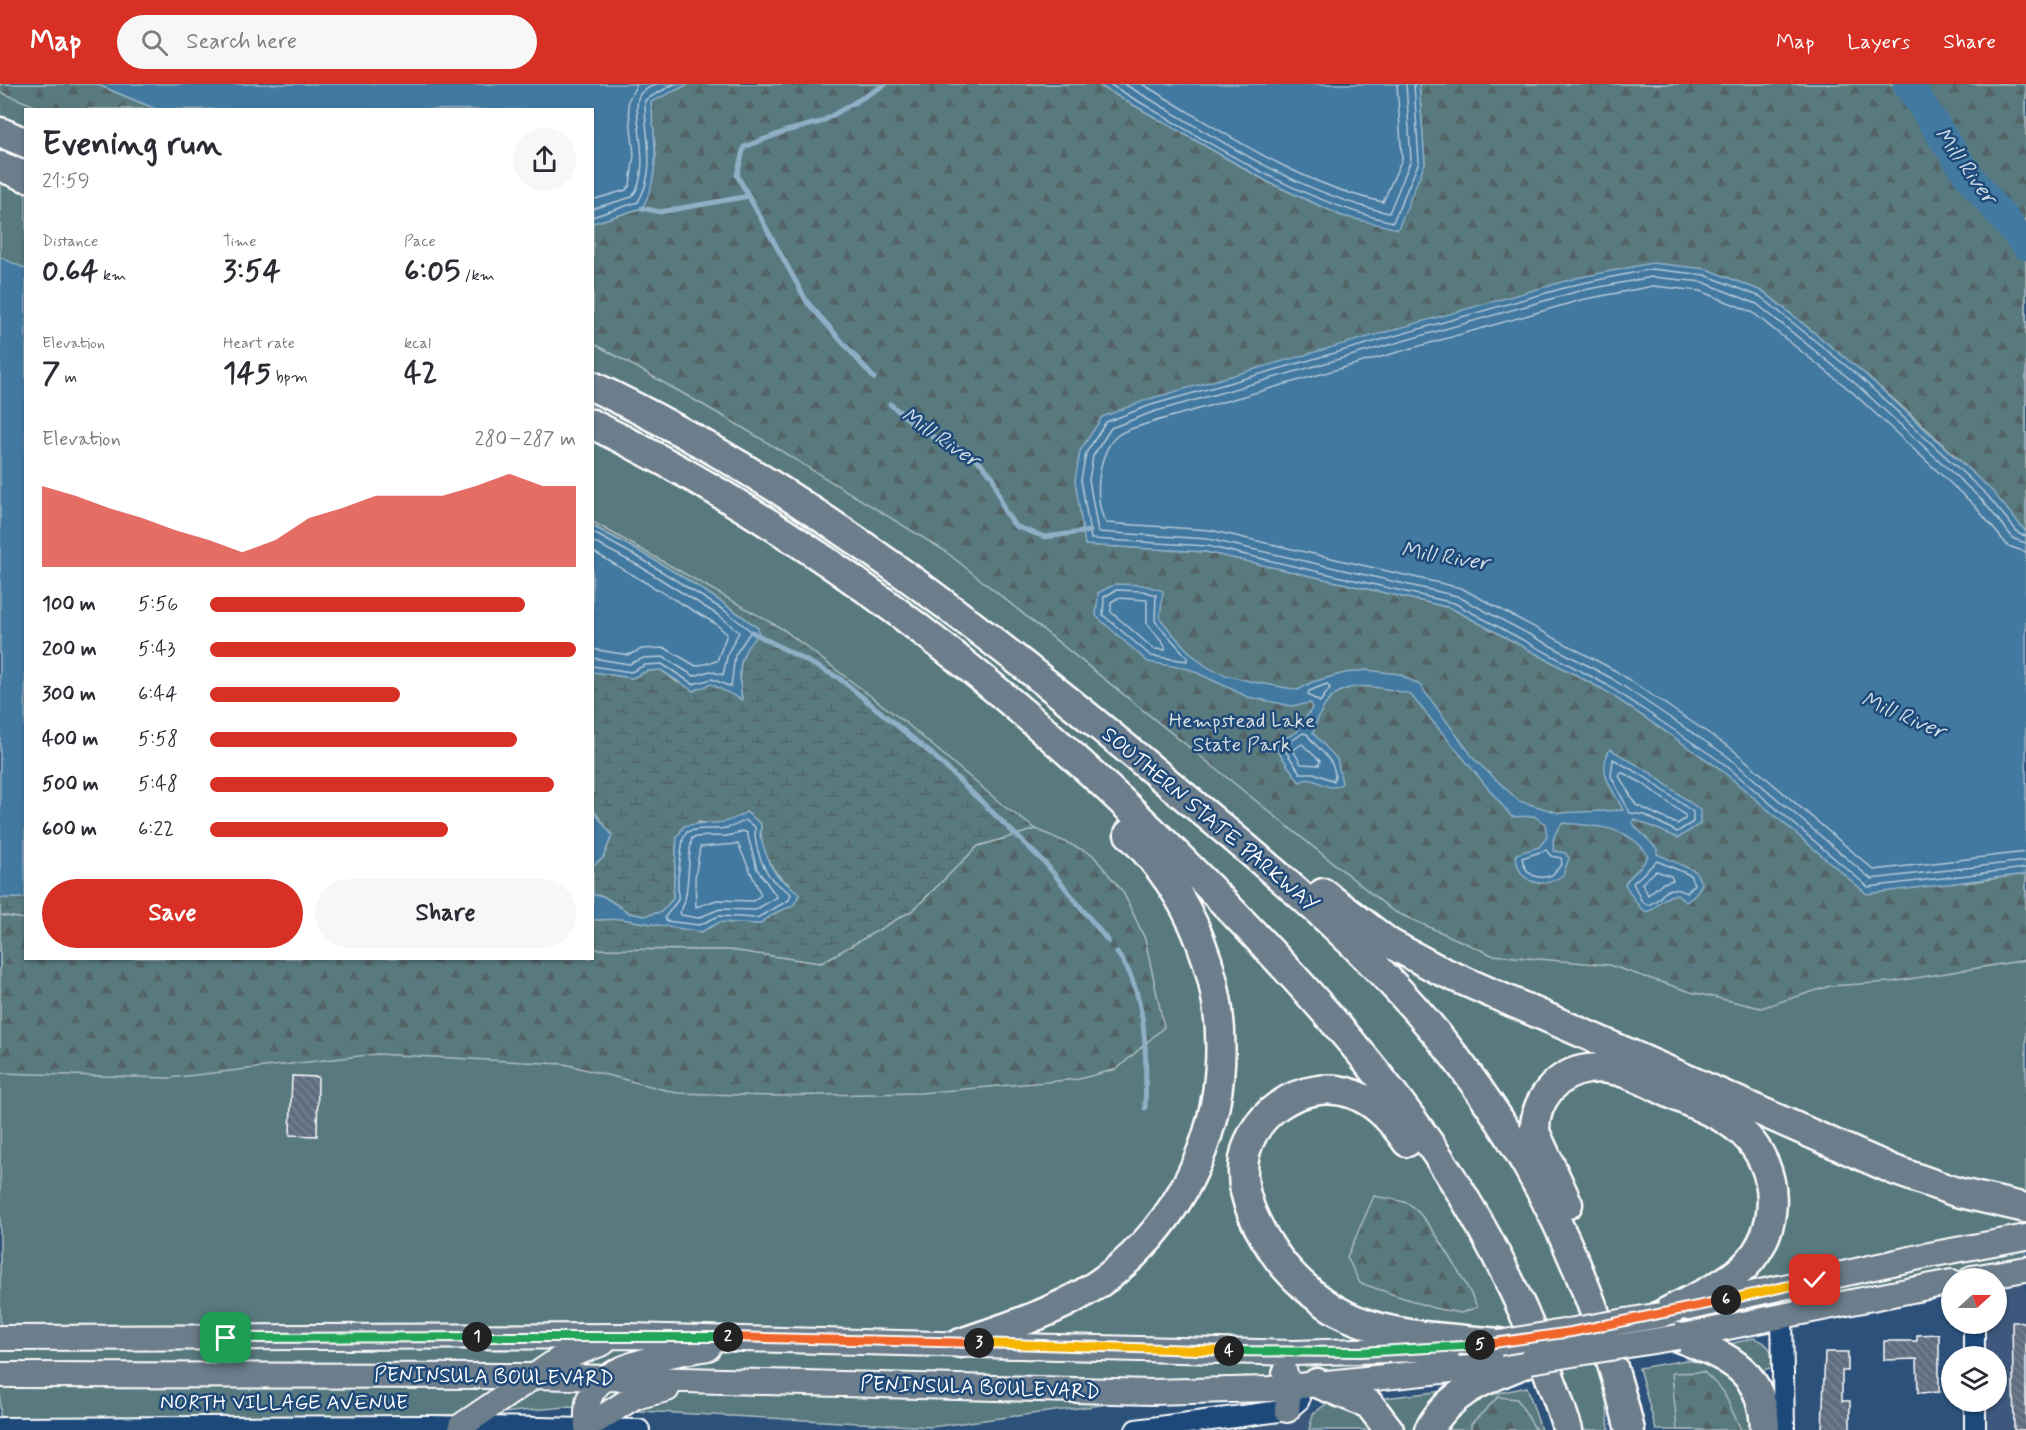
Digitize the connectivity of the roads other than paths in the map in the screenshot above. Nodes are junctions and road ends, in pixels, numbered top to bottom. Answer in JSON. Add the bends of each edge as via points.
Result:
{"nodes":[{"id":1,"x":0,"y":132,"type":"edge"},
{"id":2,"x":24,"y":142,"type":"edge"},
{"id":3,"x":0,"y":166,"type":"edge"},
{"id":4,"x":24,"y":176,"type":"edge"},
{"id":5,"x":594,"y":387,"type":"edge"},
{"id":6,"x":594,"y":425,"type":"edge"},
{"id":7,"x":1007,"y":700,"type":"junction"},
{"id":8,"x":1105,"y":731,"type":"junction"},
{"id":9,"x":2026,"y":1208,"type":"edge"},
{"id":10,"x":2026,"y":1237,"type":"edge"},
{"id":11,"x":2026,"y":1269,"type":"edge"},
{"id":12,"x":2007,"y":1272,"type":"edge"},
{"id":13,"x":1505,"y":1273,"type":"junction"},
{"id":14,"x":1941,"y":1284,"type":"edge"},
{"id":15,"x":1661,"y":1314,"type":"junction"},
{"id":16,"x":1782,"y":1316,"type":"junction"},
{"id":17,"x":628,"y":1336,"type":"junction"},
{"id":18,"x":1677,"y":1337,"type":"junction"},
{"id":19,"x":0,"y":1338,"type":"edge"},
{"id":20,"x":761,"y":1338,"type":"junction"},
{"id":21,"x":961,"y":1342,"type":"junction"},
{"id":22,"x":1499,"y":1343,"type":"junction"},
{"id":23,"x":1261,"y":1352,"type":"junction"},
{"id":24,"x":1530,"y":1361,"type":"junction"},
{"id":25,"x":0,"y":1375,"type":"edge"},
{"id":26,"x":532,"y":1376,"type":"junction"},
{"id":27,"x":1617,"y":1376,"type":"junction"},
{"id":28,"x":609,"y":1378,"type":"junction"},
{"id":29,"x":752,"y":1381,"type":"junction"},
{"id":30,"x":1317,"y":1383,"type":"junction"},
{"id":31,"x":1288,"y":1398,"type":"junction"},
{"id":32,"x":1975,"y":1412,"type":"edge"},
{"id":33,"x":1565,"y":1424,"type":"edge"},
{"id":34,"x":461,"y":1426,"type":"junction"},
{"id":35,"x":587,"y":1427,"type":"junction"},
{"id":36,"x":0,"y":1428,"type":"edge"},
{"id":37,"x":81,"y":1429,"type":"edge"},
{"id":38,"x":1630,"y":1429,"type":"edge"},
{"id":39,"x":639,"y":1430,"type":"edge"},
{"id":40,"x":1136,"y":1430,"type":"edge"},
{"id":41,"x":1389,"y":1430,"type":"edge"},
{"id":42,"x":1429,"y":1430,"type":"edge"},
{"id":43,"x":1765,"y":1430,"type":"edge"},
{"id":44,"x":1784,"y":1430,"type":"edge"},
{"id":45,"x":1975,"y":1430,"type":"edge"}],
"edges":[{"from":1,"to":2,"type":"highway"},
{"from":3,"to":4,"type":"highway"},
{"from":5,"to":8,"type":"highway","name":"SOUTHERN STATE PARKWAY","via":[[812,512],[961,618]]},
{"from":6,"to":7,"type":"highway","name":"SOUTHERN STATE PARKWAY","via":[[707,487],[804,547],[912,623]]},
{"from":7,"to":13,"type":"highway","name":"SOUTHERN STATE PARKWAY","via":[[1151,828],[1319,1006],[1392,1091],[1428,1141]]},
{"from":7,"to":21,"type":"highway","via":[[1062,771],[1148,853],[1184,901],[1214,979],[1221,1056],[1211,1120],[1198,1160],[1179,1196],[1145,1242],[1107,1277],[1074,1299],[1030,1319]]},
{"from":8,"to":9,"type":"highway","via":[[1209,794],[1332,901],[1421,962],[1883,1165],[1956,1192]]},
{"from":8,"to":27,"type":"highway","name":"SOUTHERN STATE PARKWAY","via":[[1344,936],[1429,1023],[1484,1095],[1546,1200],[1577,1265]]},
{"from":10,"to":15,"type":"main road","name":"PENINSULA BOULEVARD"},
{"from":11,"to":12,"type":"main road"},
{"from":13,"to":22,"type":"highway","via":[[1449,1206],[1395,1125],[1371,1104],[1345,1092],[1308,1092],[1276,1107],[1256,1130],[1244,1160],[1246,1196],[1272,1250],[1306,1287],[1343,1314],[1378,1327]]},
{"from":13,"to":33,"type":"highway","name":"SOUTHERN STATE PARKWAY","via":[[1537,1342]]},
{"from":14,"to":16,"type":"main road","name":"PENINSULA BOULEVARD"},
{"from":15,"to":22,"type":"main road","name":"PENINSULA BOULEVARD","bridge":true},
{"from":15,"to":27,"type":"highway","via":[[1724,1282],[1751,1258],[1764,1239],[1771,1218],[1768,1173],[1751,1141],[1714,1113],[1617,1071],[1597,1068],[1576,1072],[1547,1093],[1536,1113],[1535,1132],[1601,1278]]},
{"from":16,"to":18,"type":"main road","name":"PENINSULA BOULEVARD"},
{"from":16,"to":44,"type":"street"},
{"from":17,"to":19,"type":"main road","name":"PENINSULA BOULEVARD"},
{"from":17,"to":20,"type":"main road","name":"PENINSULA BOULEVARD"},
{"from":17,"to":26,"type":"main road","via":[[580,1349]]},
{"from":18,"to":24,"type":"main road","name":"PENINSULA BOULEVARD","bridge":true},
{"from":18,"to":43,"type":"highway","via":[[1728,1358],[1746,1373],[1760,1397]]},
{"from":20,"to":21,"type":"main road","name":"PENINSULA BOULEVARD"},
{"from":20,"to":28,"type":"main road","via":[[650,1359],[632,1364]]},
{"from":21,"to":23,"type":"main road","name":"PENINSULA BOULEVARD"},
{"from":22,"to":23,"type":"main road","name":"PENINSULA BOULEVARD","via":[[1360,1352]]},
{"from":23,"to":31,"type":"main road","via":[[1282,1368]]},
{"from":24,"to":30,"type":"main road","name":"PENINSULA BOULEVARD"},
{"from":24,"to":42,"type":"highway","via":[[1460,1393],[1441,1411]]},
{"from":25,"to":26,"type":"main road","name":"PENINSULA BOULEVARD"},
{"from":26,"to":28,"type":"main road","name":"PENINSULA BOULEVARD"},
{"from":26,"to":34,"type":"main road"},
{"from":27,"to":38,"type":"highway","name":"SOUTHERN STATE PARKWAY"},
{"from":28,"to":29,"type":"main road","name":"PENINSULA BOULEVARD"},
{"from":28,"to":35,"type":"main road","via":[[588,1401]]},
{"from":29,"to":31,"type":"main road","name":"PENINSULA BOULEVARD"},
{"from":29,"to":35,"type":"main road","via":[[645,1392]]},
{"from":30,"to":31,"type":"main road","name":"PENINSULA BOULEVARD"},
{"from":30,"to":41,"type":"highway","via":[[1369,1404]]},
{"from":31,"to":40,"type":"street"},
{"from":32,"to":45,"type":"street"},
{"from":34,"to":35,"type":"street","name":"NORTH VILLAGE AVENUE"},
{"from":34,"to":37,"type":"street","name":"NORTH VILLAGE AVENUE"},
{"from":35,"to":39,"type":"street","name":"NORTH VILLAGE AVENUE"},
{"from":36,"to":37,"type":"street","name":"NORTH VILLAGE AVENUE"}]}
